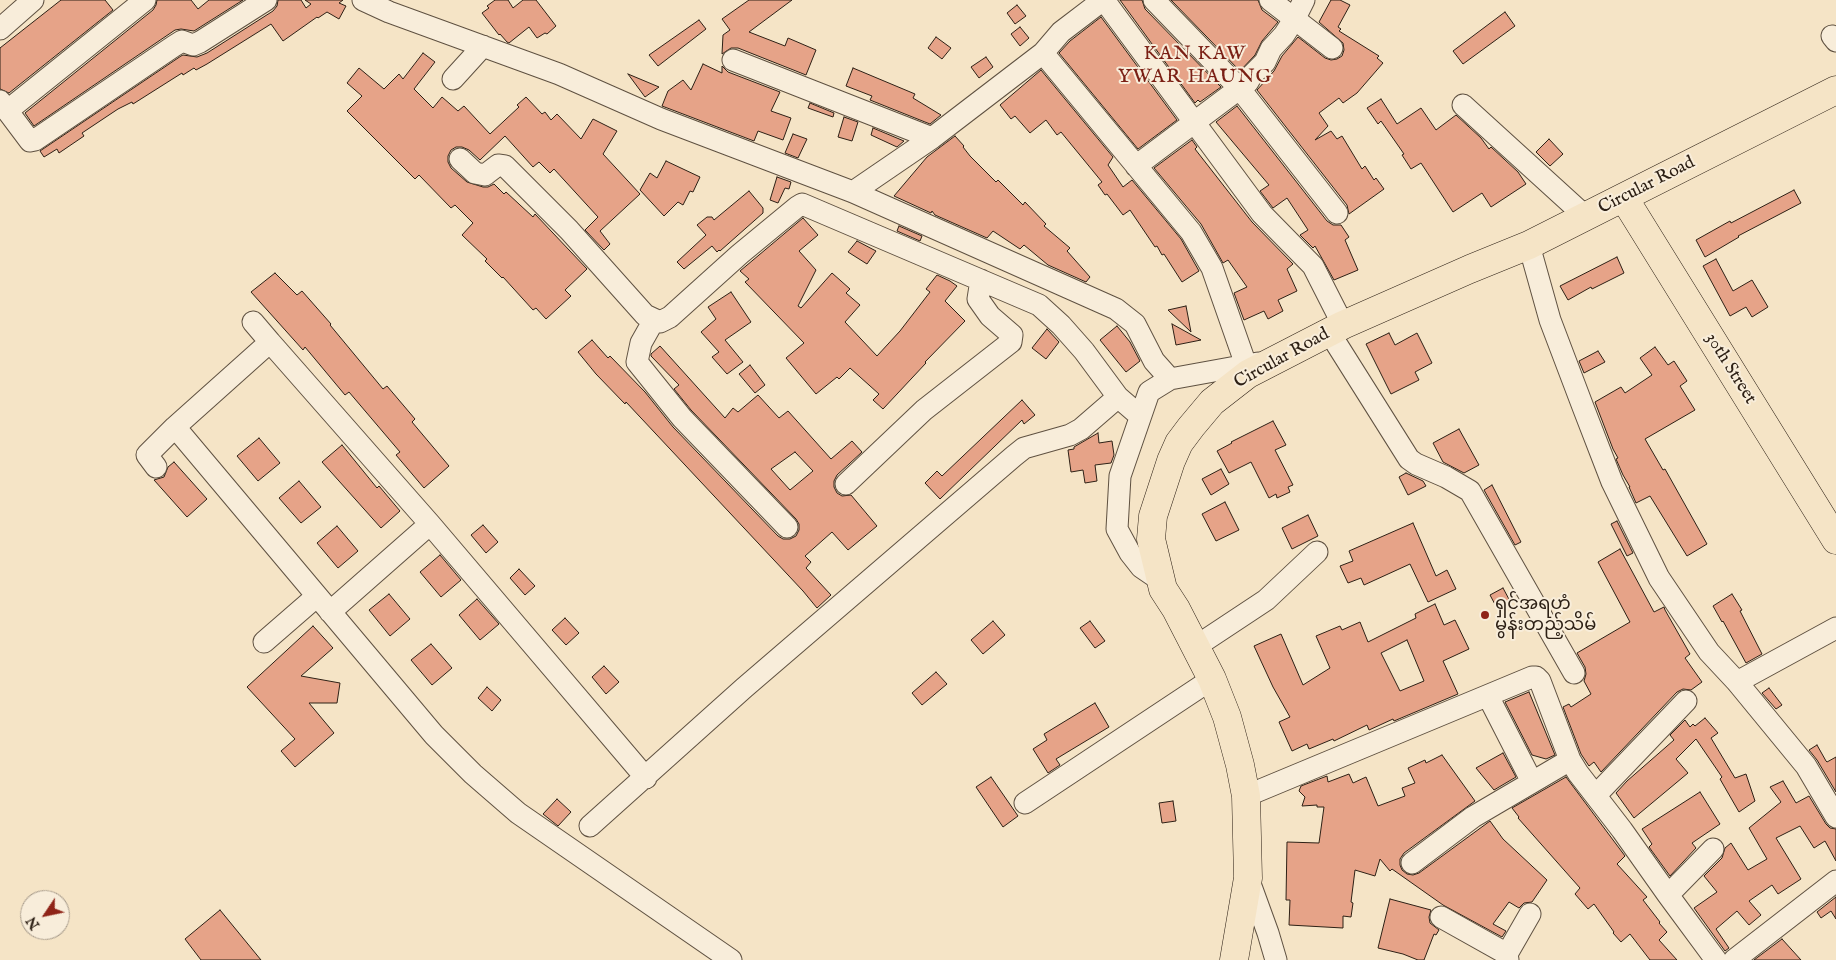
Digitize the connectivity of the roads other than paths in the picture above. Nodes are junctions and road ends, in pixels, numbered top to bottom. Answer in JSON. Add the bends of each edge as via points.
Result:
{"nodes":[{"id":1,"x":33,"y":0,"type":"edge"},
{"id":2,"x":145,"y":0,"type":"edge"},
{"id":3,"x":266,"y":0,"type":"edge"},
{"id":4,"x":363,"y":0,"type":"edge"},
{"id":5,"x":1104,"y":0,"type":"edge"},
{"id":6,"x":1154,"y":0,"type":"edge"},
{"id":7,"x":1270,"y":0,"type":"edge"},
{"id":8,"x":1299,"y":9,"type":"edge"},
{"id":9,"x":0,"y":29,"type":"edge"},
{"id":10,"x":483,"y":46,"type":"junction"},
{"id":11,"x":1332,"y":48,"type":"dead end"},
{"id":12,"x":1043,"y":53,"type":"junction"},
{"id":13,"x":733,"y":60,"type":"dead end"},
{"id":14,"x":453,"y":79,"type":"dead end"},
{"id":15,"x":1240,"y":89,"type":"junction"},
{"id":16,"x":1836,"y":90,"type":"edge"},
{"id":17,"x":1463,"y":105,"type":"dead end"},
{"id":18,"x":3,"y":106,"type":"edge"},
{"id":19,"x":1194,"y":121,"type":"junction"},
{"id":20,"x":932,"y":138,"type":"junction"},
{"id":21,"x":460,"y":159,"type":"dead end"},
{"id":22,"x":1136,"y":166,"type":"junction"},
{"id":23,"x":853,"y":192,"type":"junction"},
{"id":24,"x":1624,"y":198,"type":"junction"},
{"id":25,"x":1337,"y":212,"type":"dead end"},
{"id":26,"x":1586,"y":217,"type":"junction"},
{"id":27,"x":1530,"y":245,"type":"junction"},
{"id":28,"x":982,"y":280,"type":"junction"},
{"id":29,"x":654,"y":320,"type":"junction"},
{"id":30,"x":253,"y":322,"type":"dead end"},
{"id":31,"x":1336,"y":329,"type":"junction"},
{"id":32,"x":270,"y":342,"type":"junction"},
{"id":33,"x":1276,"y":359,"type":"junction"},
{"id":34,"x":1246,"y":365,"type":"junction"},
{"id":35,"x":1170,"y":379,"type":"junction"},
{"id":36,"x":1118,"y":397,"type":"junction"},
{"id":37,"x":1140,"y":416,"type":"junction"},
{"id":38,"x":175,"y":428,"type":"junction"},
{"id":39,"x":156,"y":467,"type":"dead end"},
{"id":40,"x":846,"y":484,"type":"dead end"},
{"id":41,"x":430,"y":524,"type":"junction"},
{"id":42,"x":787,"y":527,"type":"dead end"},
{"id":43,"x":1836,"y":540,"type":"edge"},
{"id":44,"x":1317,"y":552,"type":"dead end"},
{"id":45,"x":1160,"y":580,"type":"junction"},
{"id":46,"x":323,"y":604,"type":"junction"},
{"id":47,"x":1836,"y":628,"type":"edge"},
{"id":48,"x":264,"y":642,"type":"dead end"},
{"id":49,"x":1195,"y":647,"type":"junction"},
{"id":50,"x":1574,"y":673,"type":"dead end"},
{"id":51,"x":1212,"y":679,"type":"junction"},
{"id":52,"x":1737,"y":682,"type":"junction"},
{"id":53,"x":1488,"y":696,"type":"junction"},
{"id":54,"x":1686,"y":701,"type":"dead end"},
{"id":55,"x":1570,"y":760,"type":"junction"},
{"id":56,"x":646,"y":778,"type":"junction"},
{"id":57,"x":1532,"y":782,"type":"junction"},
{"id":58,"x":1596,"y":795,"type":"junction"},
{"id":59,"x":1246,"y":796,"type":"junction"},
{"id":60,"x":1025,"y":803,"type":"dead end"},
{"id":61,"x":1836,"y":817,"type":"edge"},
{"id":62,"x":590,"y":826,"type":"dead end"},
{"id":63,"x":1713,"y":849,"type":"dead end"},
{"id":64,"x":1412,"y":863,"type":"dead end"},
{"id":65,"x":1248,"y":878,"type":"junction"},
{"id":66,"x":1836,"y":881,"type":"edge"},
{"id":67,"x":1668,"y":895,"type":"junction"},
{"id":68,"x":1530,"y":914,"type":"dead end"},
{"id":69,"x":1441,"y":917,"type":"dead end"},
{"id":70,"x":1507,"y":957,"type":"edge"},
{"id":71,"x":731,"y":960,"type":"edge"},
{"id":72,"x":1234,"y":960,"type":"edge"},
{"id":73,"x":1276,"y":960,"type":"edge"},
{"id":74,"x":1716,"y":960,"type":"edge"},
{"id":75,"x":1734,"y":960,"type":"edge"}],
"edges":[{"from":1,"to":9,"type":"street"},
{"from":2,"to":18,"type":"street"},
{"from":3,"to":18,"type":"street","via":[[200,42],[193,45],[182,41],[35,140],[30,141]]},
{"from":4,"to":10,"type":"street"},
{"from":5,"to":12,"type":"street","via":[[1062,32]]},
{"from":5,"to":19,"type":"street"},
{"from":6,"to":15,"type":"street"},
{"from":7,"to":8,"type":"street"},
{"from":8,"to":11,"type":"street"},
{"from":8,"to":15,"type":"street","via":[[1265,62]]},
{"from":10,"to":14,"type":"street"},
{"from":10,"to":23,"type":"street","via":[[559,74],[661,119]]},
{"from":12,"to":20,"type":"street"},
{"from":12,"to":22,"type":"street"},
{"from":13,"to":20,"type":"street"},
{"from":15,"to":19,"type":"street"},
{"from":15,"to":25,"type":"street"},
{"from":16,"to":24,"type":"main road","name":"Circular Road"},
{"from":17,"to":26,"type":"street"},
{"from":19,"to":22,"type":"street"},
{"from":19,"to":31,"type":"street","via":[[1262,214],[1313,266]]},
{"from":20,"to":23,"type":"street"},
{"from":21,"to":29,"type":"street","via":[[476,173],[484,175],[498,165],[505,166],[569,230],[645,315]]},
{"from":22,"to":34,"type":"street","via":[[1191,232],[1212,268]]},
{"from":23,"to":35,"type":"street","via":[[1116,310],[1135,324],[1154,361]]},
{"from":24,"to":26,"type":"main road","name":"Circular Road"},
{"from":24,"to":43,"type":"main road","name":"30th Street"},
{"from":26,"to":27,"type":"main road","name":"Circular Road"},
{"from":27,"to":31,"type":"main road","name":"Circular Road"},
{"from":27,"to":52,"type":"street","via":[[1550,320],[1612,482],[1659,578],[1709,652]]},
{"from":28,"to":29,"type":"street","via":[[802,204],[670,317],[660,322]]},
{"from":28,"to":36,"type":"street","via":[[1039,305],[1084,351]]},
{"from":28,"to":40,"type":"street","via":[[978,299],[990,316],[1012,335],[1011,342],[924,410]]},
{"from":29,"to":42,"type":"street","via":[[641,344],[637,362],[682,418]]},
{"from":30,"to":32,"type":"street"},
{"from":31,"to":33,"type":"main road","name":"Circular Road"},
{"from":31,"to":50,"type":"street","via":[[1410,459],[1470,491]]},
{"from":32,"to":38,"type":"street"},
{"from":32,"to":41,"type":"street"},
{"from":33,"to":34,"type":"street"},
{"from":33,"to":45,"type":"main road","name":"Circular Road","via":[[1248,374],[1212,402],[1179,443],[1153,516],[1150,539]]},
{"from":34,"to":35,"type":"street"},
{"from":35,"to":37,"type":"street","via":[[1149,392]]},
{"from":36,"to":37,"type":"street"},
{"from":36,"to":56,"type":"street","via":[[1081,429],[1024,448],[1014,456],[744,688]]},
{"from":37,"to":45,"type":"street","via":[[1120,476],[1117,528],[1141,567]]},
{"from":38,"to":39,"type":"street","via":[[147,456]]},
{"from":38,"to":46,"type":"street"},
{"from":41,"to":46,"type":"street"},
{"from":41,"to":56,"type":"street"},
{"from":44,"to":49,"type":"street","via":[[1266,600]]},
{"from":45,"to":49,"type":"main road","name":"Circular Road"},
{"from":46,"to":48,"type":"street"},
{"from":46,"to":71,"type":"street","via":[[434,735],[472,774],[518,812]]},
{"from":47,"to":52,"type":"street"},
{"from":49,"to":51,"type":"main road","name":"Circular Road"},
{"from":51,"to":59,"type":"main road","name":"Circular Road","via":[[1230,726]]},
{"from":51,"to":60,"type":"street"},
{"from":52,"to":61,"type":"street","via":[[1806,766]]},
{"from":53,"to":55,"type":"street","via":[[1532,677],[1540,681]]},
{"from":53,"to":57,"type":"street"},
{"from":53,"to":59,"type":"street"},
{"from":54,"to":58,"type":"street"},
{"from":55,"to":57,"type":"street"},
{"from":55,"to":58,"type":"street"},
{"from":56,"to":62,"type":"street"},
{"from":57,"to":64,"type":"street","via":[[1473,817]]},
{"from":58,"to":67,"type":"street"},
{"from":59,"to":65,"type":"main road","name":"Circular Road"},
{"from":63,"to":67,"type":"street"},
{"from":65,"to":72,"type":"main road","name":"Circular Road"},
{"from":65,"to":73,"type":"street"},
{"from":66,"to":75,"type":"street"},
{"from":67,"to":74,"type":"street"},
{"from":68,"to":70,"type":"street"},
{"from":69,"to":70,"type":"street"}]}
